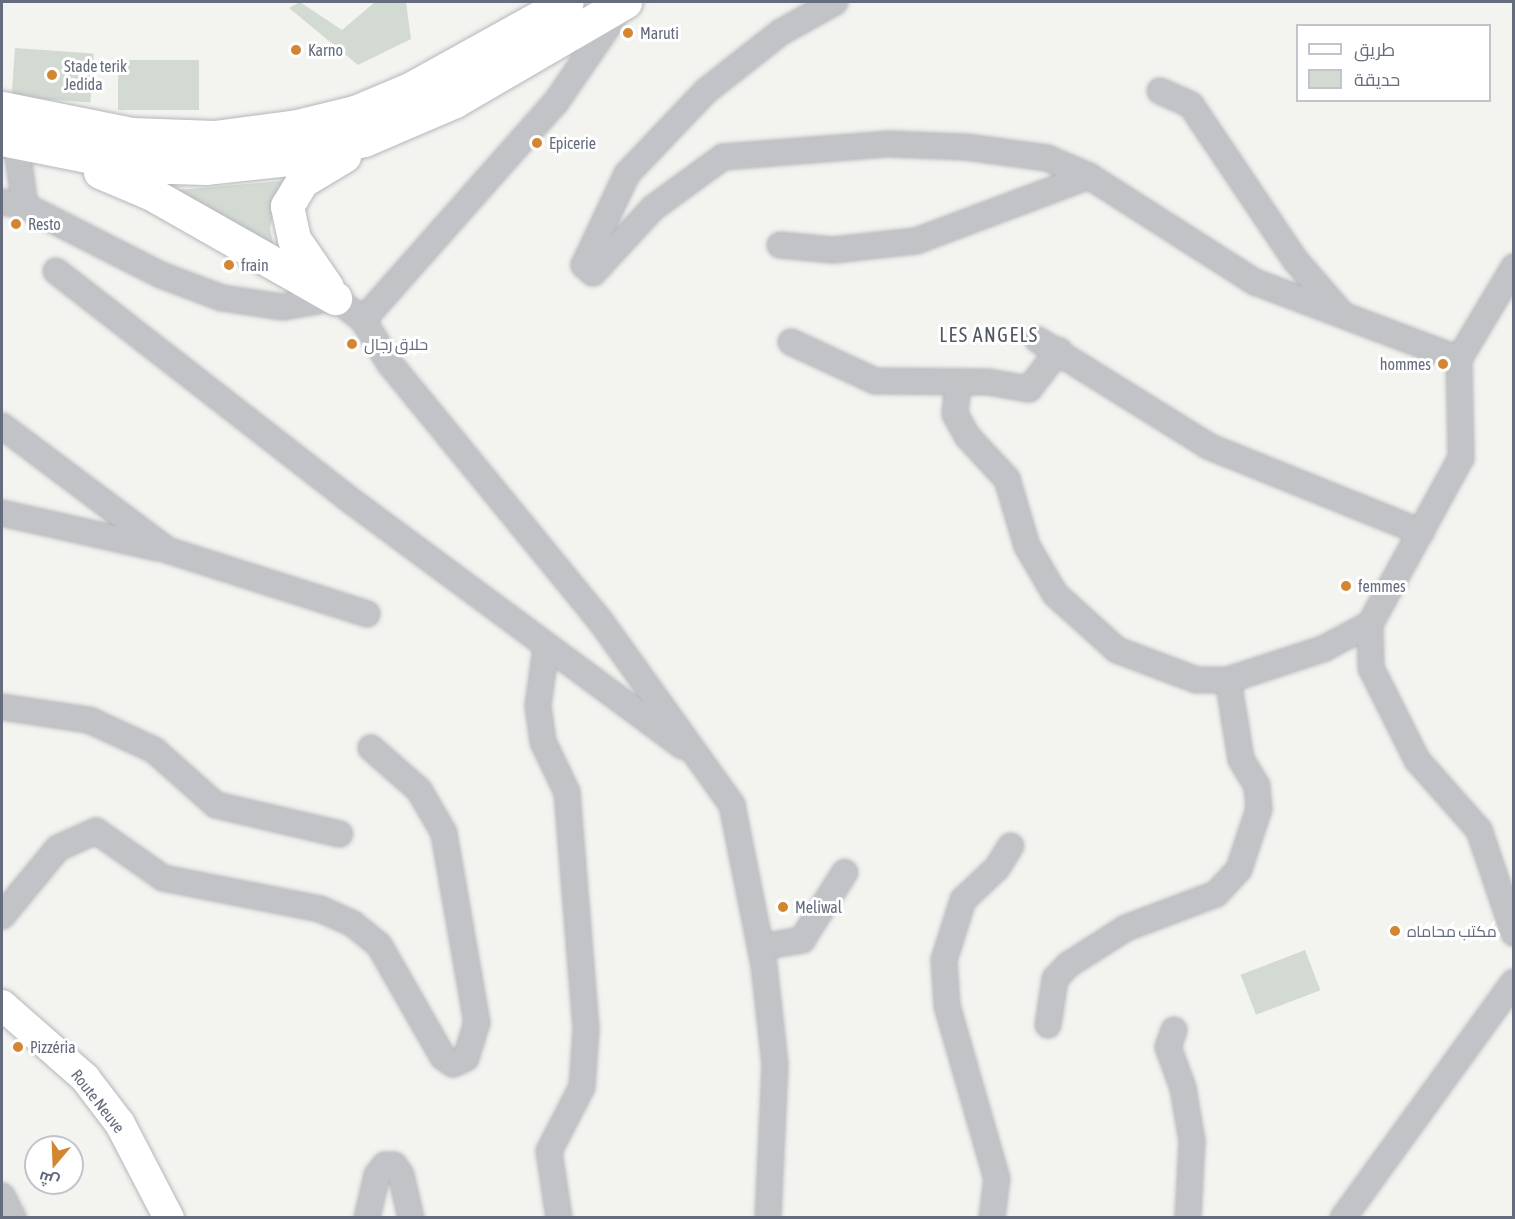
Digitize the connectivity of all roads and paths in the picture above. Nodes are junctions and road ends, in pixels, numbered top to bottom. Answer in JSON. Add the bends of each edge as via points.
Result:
{"nodes":[{"id":1,"x":567,"y":2,"type":"edge"},
{"id":2,"x":625,"y":2,"type":"edge"},
{"id":3,"x":835,"y":2,"type":"edge"},
{"id":4,"x":1160,"y":91,"type":"dead end"},
{"id":5,"x":2,"y":108,"type":"edge"},
{"id":6,"x":390,"y":130,"type":"junction"},
{"id":7,"x":9,"y":141,"type":"edge"},
{"id":8,"x":1089,"y":176,"type":"junction"},
{"id":9,"x":2,"y":202,"type":"edge"},
{"id":10,"x":26,"y":206,"type":"junction"},
{"id":11,"x":780,"y":245,"type":"dead end"},
{"id":12,"x":1514,"y":267,"type":"edge"},
{"id":13,"x":56,"y":271,"type":"dead end"},
{"id":14,"x":335,"y":298,"type":"junction"},
{"id":15,"x":1346,"y":318,"type":"junction"},
{"id":16,"x":363,"y":320,"type":"junction"},
{"id":17,"x":791,"y":342,"type":"dead end"},
{"id":18,"x":1459,"y":359,"type":"junction"},
{"id":19,"x":958,"y":385,"type":"junction"},
{"id":20,"x":2,"y":426,"type":"edge"},
{"id":21,"x":2,"y":513,"type":"edge"},
{"id":22,"x":1421,"y":532,"type":"junction"},
{"id":23,"x":166,"y":550,"type":"junction"},
{"id":24,"x":367,"y":614,"type":"dead end"},
{"id":25,"x":1370,"y":624,"type":"junction"},
{"id":26,"x":546,"y":648,"type":"junction"},
{"id":27,"x":1228,"y":680,"type":"junction"},
{"id":28,"x":2,"y":707,"type":"edge"},
{"id":29,"x":371,"y":748,"type":"dead end"},
{"id":30,"x":699,"y":757,"type":"junction"},
{"id":31,"x":340,"y":834,"type":"dead end"},
{"id":32,"x":1011,"y":846,"type":"dead end"},
{"id":33,"x":845,"y":872,"type":"dead end"},
{"id":34,"x":2,"y":916,"type":"edge"},
{"id":35,"x":1514,"y":933,"type":"edge"},
{"id":36,"x":760,"y":947,"type":"junction"},
{"id":37,"x":1514,"y":982,"type":"edge"},
{"id":38,"x":2,"y":1005,"type":"edge"},
{"id":39,"x":1048,"y":1025,"type":"dead end"},
{"id":40,"x":1174,"y":1030,"type":"dead end"},
{"id":41,"x":2,"y":1196,"type":"edge"},
{"id":42,"x":14,"y":1218,"type":"edge"},
{"id":43,"x":169,"y":1218,"type":"edge"},
{"id":44,"x":367,"y":1218,"type":"edge"},
{"id":45,"x":411,"y":1218,"type":"edge"},
{"id":46,"x":560,"y":1218,"type":"edge"},
{"id":47,"x":768,"y":1218,"type":"edge"},
{"id":48,"x":992,"y":1218,"type":"edge"},
{"id":49,"x":1188,"y":1218,"type":"edge"},
{"id":50,"x":1343,"y":1218,"type":"edge"}],
"edges":[{"from":1,"to":5,"type":"highway","via":[[410,89],[355,112],[297,126],[214,137],[132,134]]},
{"from":2,"to":6,"type":"highway","via":[[487,84]]},
{"from":2,"to":16,"type":"street","via":[[556,102]]},
{"from":3,"to":8,"type":"street","via":[[781,32],[706,92],[627,174],[584,265],[593,273],[653,208],[723,157],[759,151],[889,144],[966,147],[1047,158]]},
{"from":4,"to":15,"type":"street","via":[[1191,105],[1296,261]]},
{"from":6,"to":7,"type":"highway","via":[[289,159],[205,168],[93,161]]},
{"from":6,"to":14,"type":"highway","via":[[302,181],[287,206],[294,238]]},
{"from":7,"to":10,"type":"street"},
{"from":7,"to":14,"type":"highway","via":[[150,193]]},
{"from":8,"to":11,"type":"street","via":[[916,241],[832,250]]},
{"from":8,"to":15,"type":"street","via":[[1255,282]]},
{"from":9,"to":10,"type":"street"},
{"from":10,"to":14,"type":"street","via":[[161,275],[222,298],[283,307]]},
{"from":12,"to":18,"type":"street"},
{"from":13,"to":26,"type":"street"},
{"from":14,"to":16,"type":"street"},
{"from":15,"to":18,"type":"street"},
{"from":16,"to":30,"type":"street","via":[[390,364],[599,619]]},
{"from":17,"to":19,"type":"street","via":[[874,381]]},
{"from":18,"to":22,"type":"street","via":[[1461,458]]},
{"from":19,"to":22,"type":"street","via":[[988,382],[1029,389],[1048,345],[1208,446]]},
{"from":19,"to":27,"type":"street","via":[[955,414],[967,436],[1007,479],[1027,546],[1055,594],[1117,650],[1197,680]]},
{"from":20,"to":23,"type":"street"},
{"from":21,"to":23,"type":"street"},
{"from":22,"to":25,"type":"street"},
{"from":23,"to":24,"type":"street"},
{"from":25,"to":27,"type":"street","via":[[1323,648]]},
{"from":25,"to":35,"type":"street","via":[[1371,668],[1417,760],[1479,830]]},
{"from":26,"to":30,"type":"street"},
{"from":26,"to":46,"type":"street","via":[[538,706],[543,742],[567,792],[586,1029],[582,1087],[549,1151]]},
{"from":27,"to":39,"type":"street","via":[[1241,759],[1257,786],[1258,809],[1239,869],[1216,894],[1126,928],[1068,965],[1055,980]]},
{"from":28,"to":31,"type":"street","via":[[89,720],[154,750],[216,805]]},
{"from":29,"to":34,"type":"street","via":[[418,790],[444,833],[477,1023],[466,1058],[453,1064],[443,1057],[379,945],[353,924],[320,909],[163,878],[96,831],[58,848]]},
{"from":30,"to":36,"type":"street","via":[[732,806]]},
{"from":32,"to":48,"type":"street","via":[[997,868],[963,900],[944,960],[947,1006],[997,1179]]},
{"from":33,"to":36,"type":"street","via":[[802,940]]},
{"from":36,"to":47,"type":"street","via":[[775,1064]]},
{"from":37,"to":50,"type":"street"},
{"from":38,"to":43,"type":"main road","name":"Route Neuve","via":[[85,1078],[120,1124]]},
{"from":40,"to":49,"type":"street","via":[[1168,1047],[1183,1088],[1192,1141]]},
{"from":41,"to":42,"type":"street"},
{"from":44,"to":45,"type":"street","via":[[377,1175],[385,1165],[394,1165],[401,1175]]}]}
